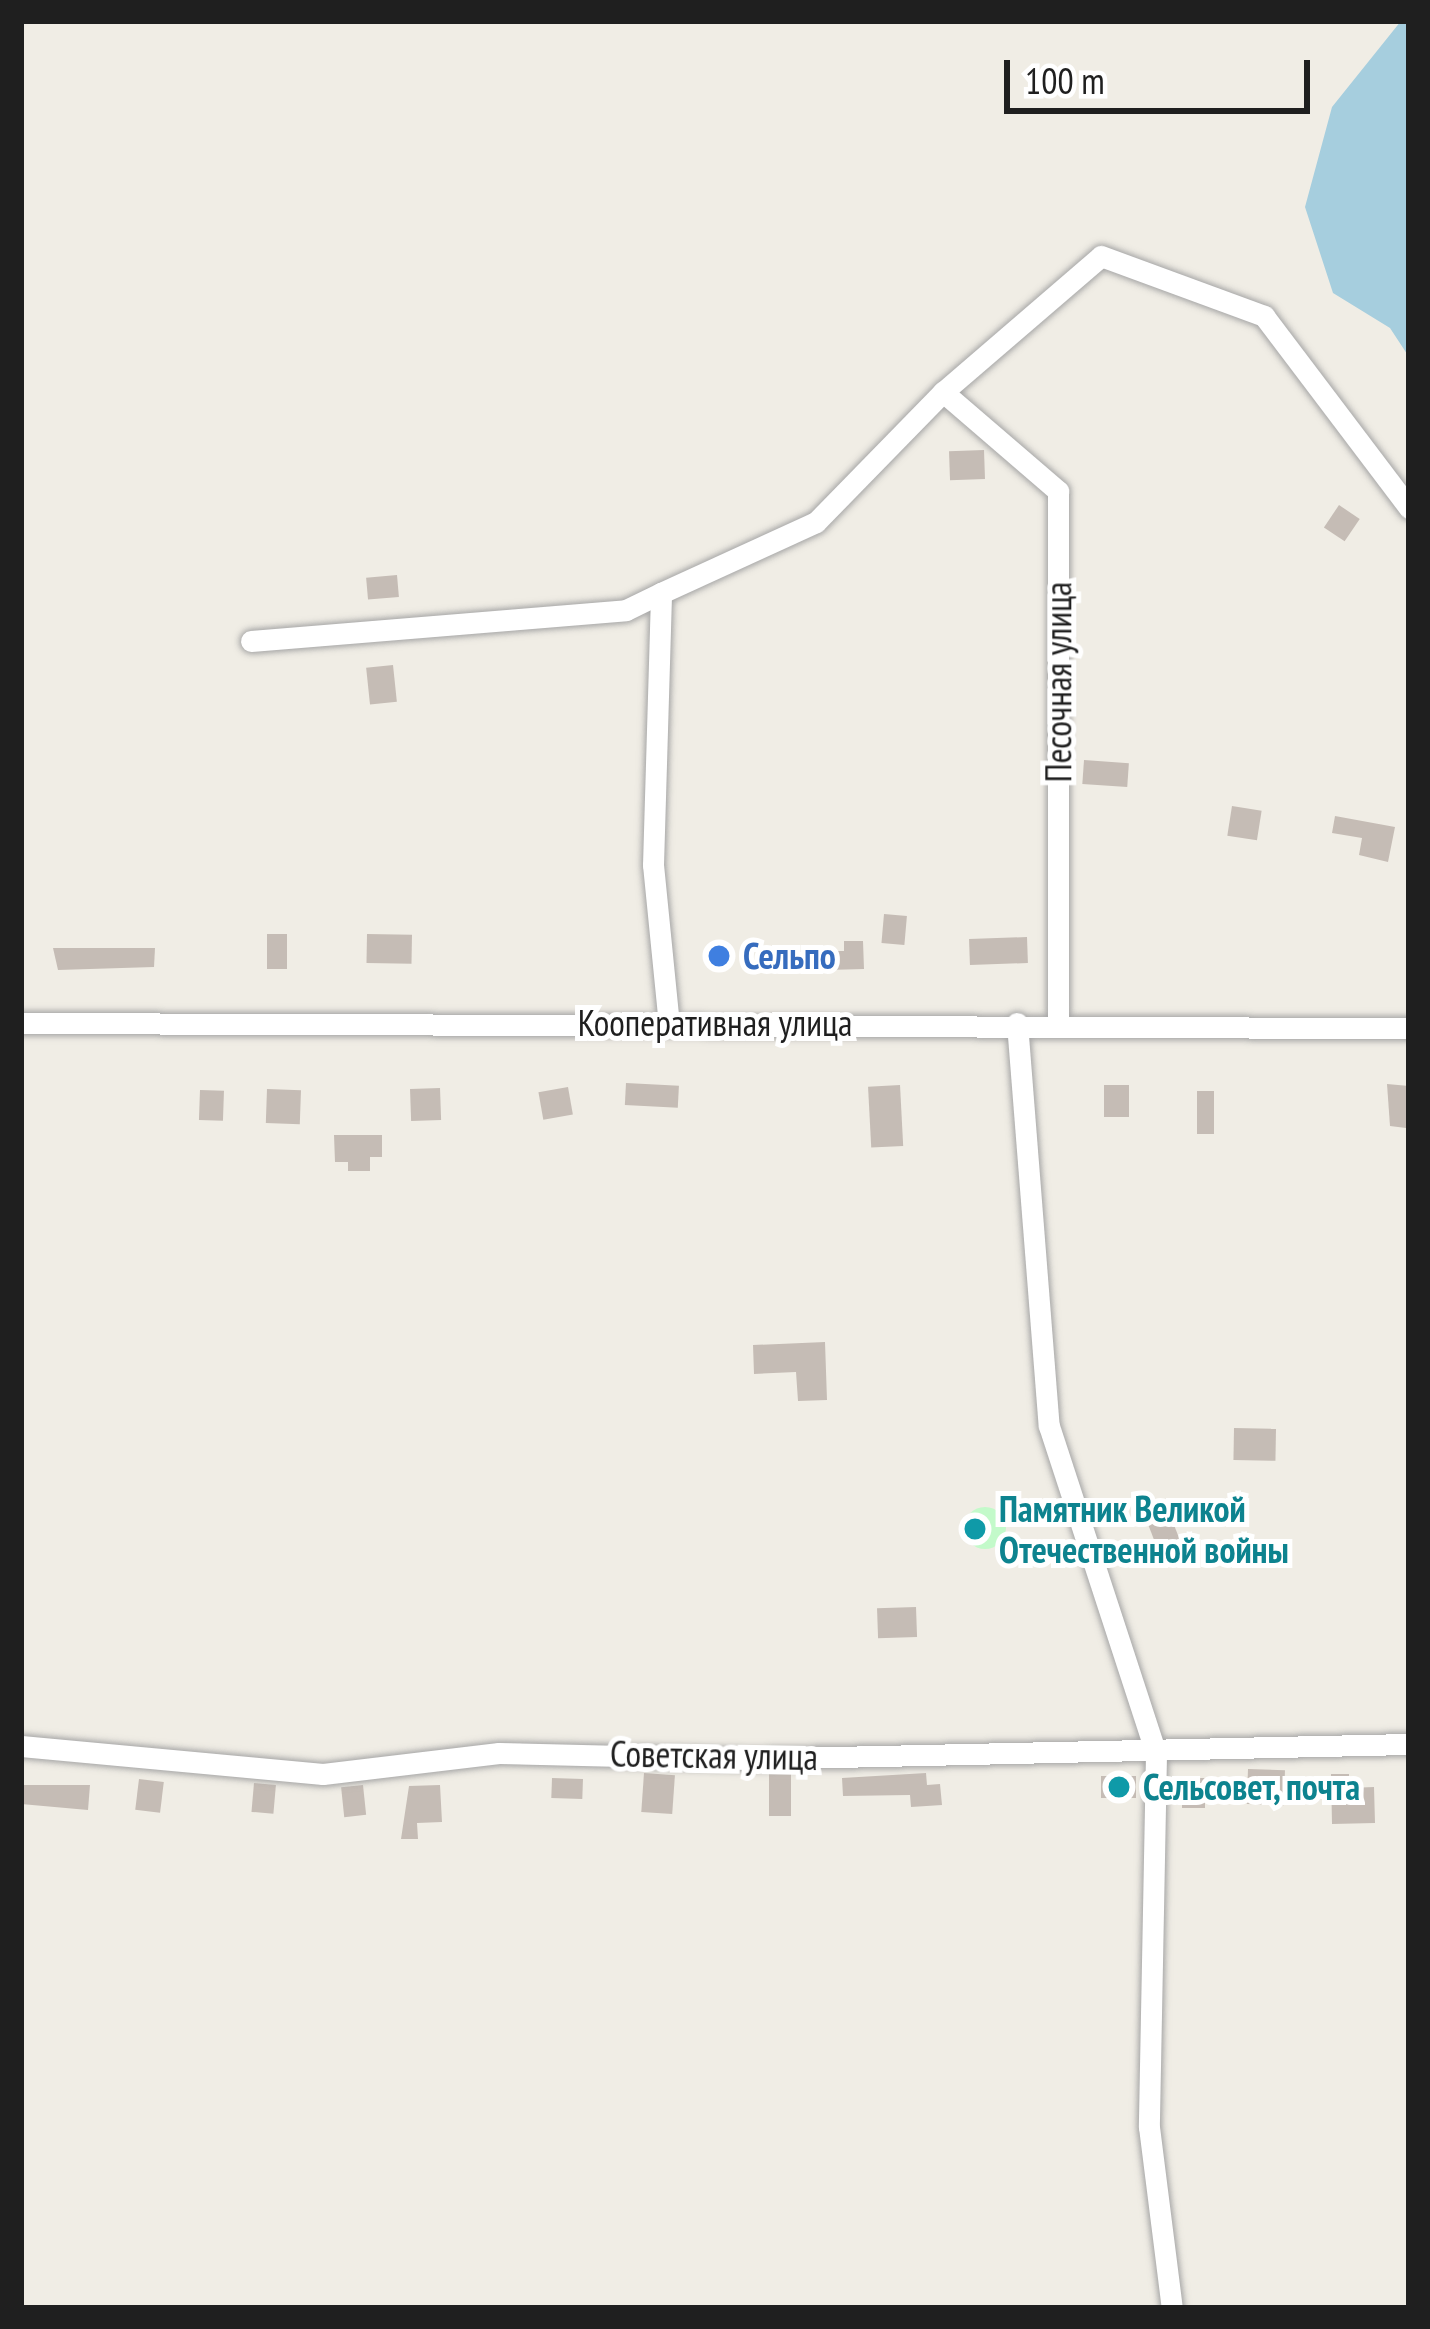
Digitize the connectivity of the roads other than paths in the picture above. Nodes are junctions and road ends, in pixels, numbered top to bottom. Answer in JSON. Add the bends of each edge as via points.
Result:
{"nodes":[{"id":1,"x":943,"y":392,"type":"junction"},
{"id":2,"x":1409,"y":508,"type":"edge"},
{"id":3,"x":661,"y":593,"type":"junction"},
{"id":4,"x":251,"y":641,"type":"dead end"},
{"id":5,"x":1017,"y":1023,"type":"junction"},
{"id":6,"x":21,"y":1024,"type":"edge"},
{"id":7,"x":669,"y":1025,"type":"junction"},
{"id":8,"x":1058,"y":1026,"type":"junction"},
{"id":9,"x":1409,"y":1028,"type":"edge"},
{"id":10,"x":1409,"y":1744,"type":"edge"},
{"id":11,"x":21,"y":1746,"type":"edge"},
{"id":12,"x":1156,"y":1754,"type":"junction"},
{"id":13,"x":1172,"y":2308,"type":"edge"}],
"edges":[{"from":1,"to":2,"type":"street","via":[[1101,256],[1264,316]]},
{"from":1,"to":3,"type":"street","via":[[816,522]]},
{"from":1,"to":8,"type":"street","name":"Песочная улица","via":[[1058,491]]},
{"from":3,"to":4,"type":"street","via":[[626,610]]},
{"from":3,"to":7,"type":"street","via":[[652,865]]},
{"from":5,"to":7,"type":"street","name":"Кооперативная улица"},
{"from":5,"to":8,"type":"street","name":"Кооперативная улица"},
{"from":5,"to":12,"type":"street","via":[[1049,1426]]},
{"from":6,"to":7,"type":"street","name":"Кооперативная улица"},
{"from":8,"to":9,"type":"street","name":"Кооперативная улица"},
{"from":10,"to":12,"type":"street","name":"Советская улица"},
{"from":11,"to":12,"type":"street","name":"Советская улица","via":[[322,1774],[499,1753]]},
{"from":12,"to":13,"type":"street","via":[[1149,2128]]}]}
